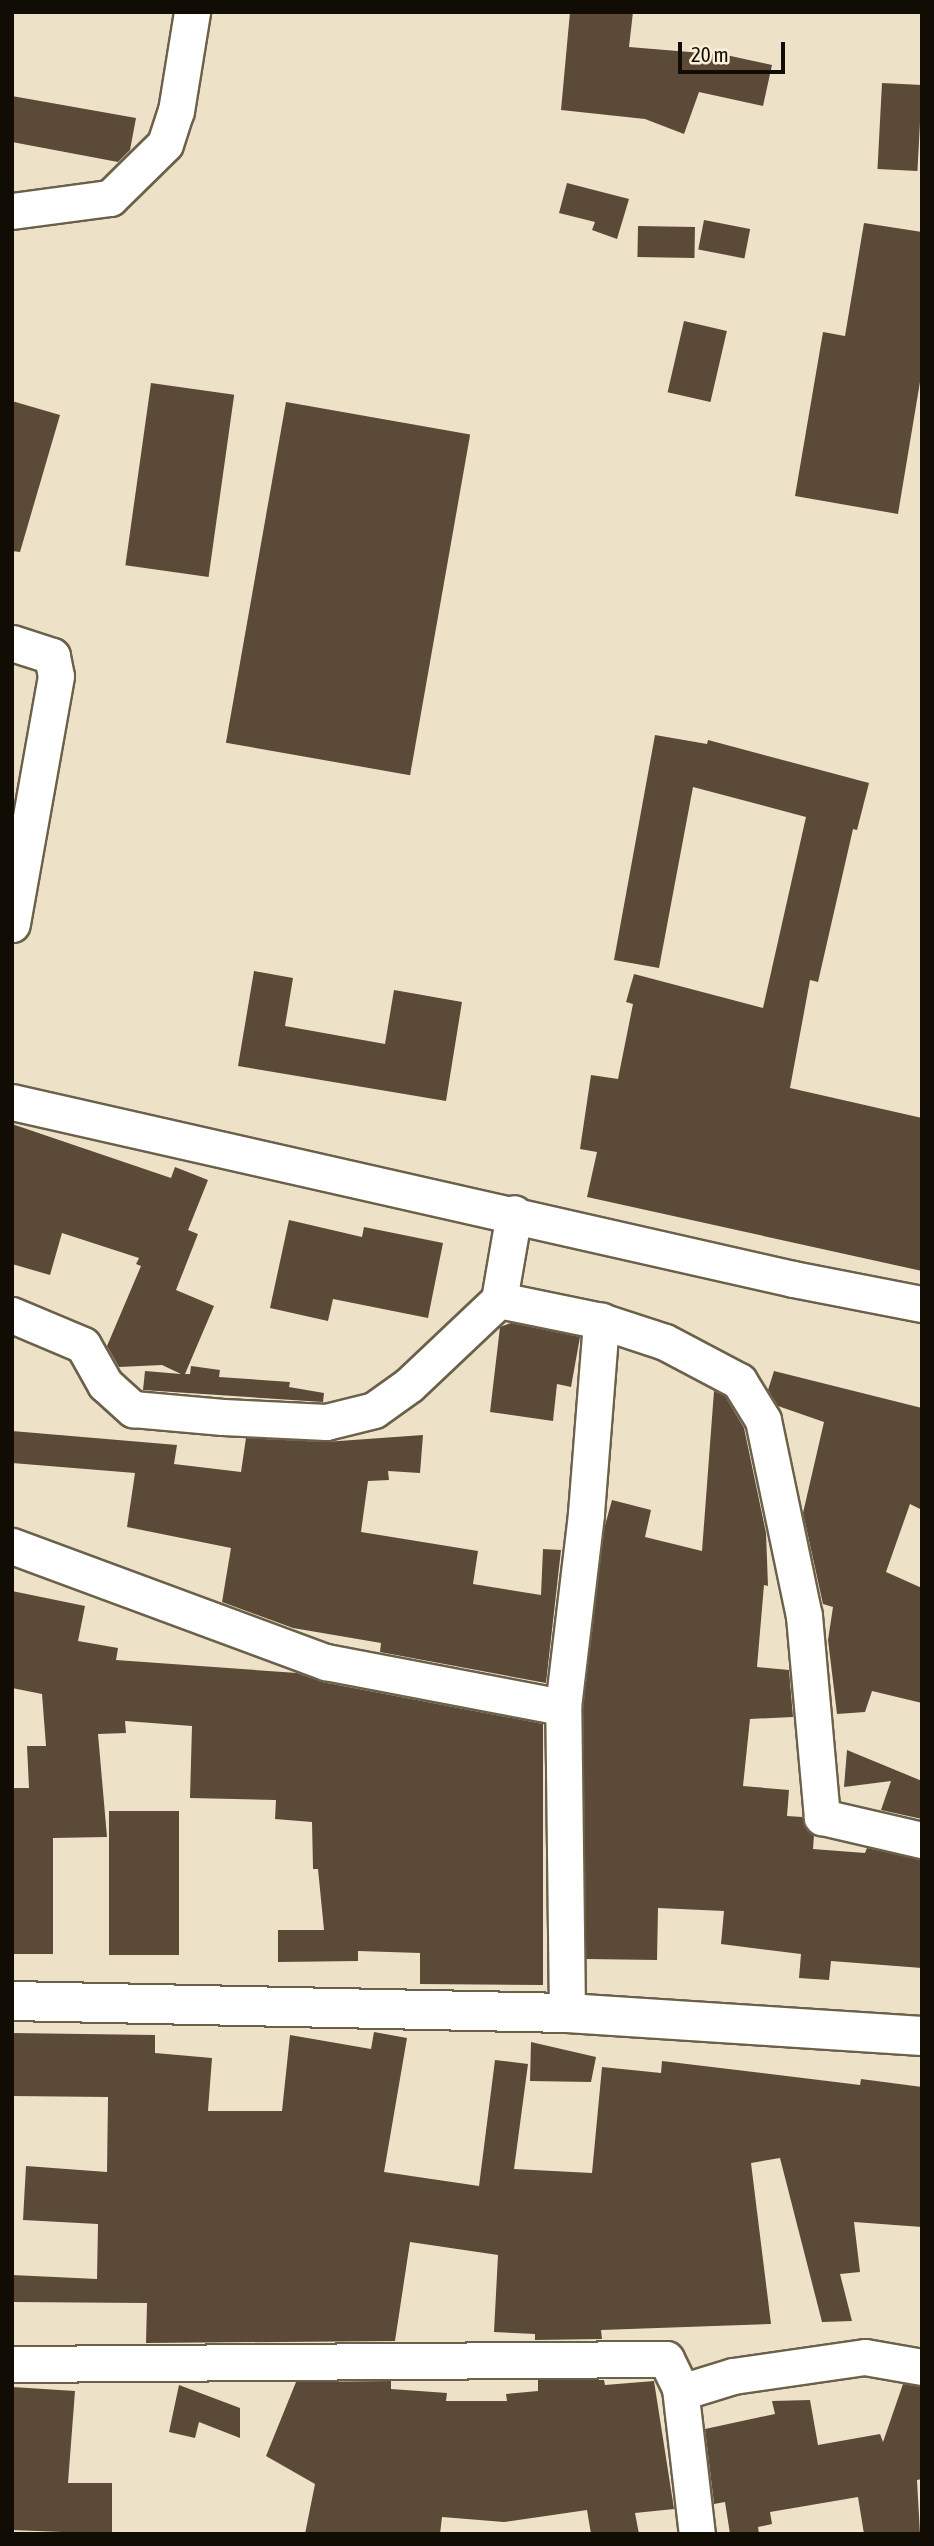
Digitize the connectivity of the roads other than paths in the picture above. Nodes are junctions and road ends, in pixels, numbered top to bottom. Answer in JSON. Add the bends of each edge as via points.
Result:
{"nodes":[{"id":1,"x":192,"y":12,"type":"edge"},
{"id":2,"x":12,"y":211,"type":"edge"},
{"id":3,"x":12,"y":643,"type":"edge"},
{"id":4,"x":12,"y":925,"type":"edge"},
{"id":5,"x":12,"y":1102,"type":"edge"},
{"id":6,"x":514,"y":1213,"type":"junction"},
{"id":7,"x":499,"y":1300,"type":"junction"},
{"id":8,"x":922,"y":1304,"type":"edge"},
{"id":9,"x":12,"y":1315,"type":"edge"},
{"id":10,"x":601,"y":1321,"type":"junction"},
{"id":11,"x":12,"y":1546,"type":"edge"},
{"id":12,"x":563,"y":1707,"type":"junction"},
{"id":13,"x":922,"y":1840,"type":"edge"},
{"id":14,"x":12,"y":2001,"type":"edge"},
{"id":15,"x":567,"y":2013,"type":"junction"},
{"id":16,"x":922,"y":2036,"type":"edge"},
{"id":17,"x":12,"y":2364,"type":"edge"},
{"id":18,"x":922,"y":2367,"type":"edge"},
{"id":19,"x":680,"y":2388,"type":"junction"},
{"id":20,"x":697,"y":2534,"type":"edge"}],
"edges":[{"from":1,"to":2,"type":"street","via":[[176,111],[165,144],[110,198]]},
{"from":3,"to":4,"type":"street","via":[[52,656],[56,676]]},
{"from":5,"to":6,"type":"street"},
{"from":6,"to":7,"type":"street"},
{"from":6,"to":8,"type":"street","via":[[793,1279]]},
{"from":7,"to":9,"type":"street","via":[[409,1385],[374,1410],[326,1422],[133,1409],[105,1384],[83,1345]]},
{"from":7,"to":10,"type":"street"},
{"from":10,"to":12,"type":"street","via":[[586,1513]]},
{"from":10,"to":13,"type":"street","via":[[665,1342],[740,1381],[763,1420],[804,1616],[822,1817]]},
{"from":11,"to":12,"type":"street","via":[[326,1662]]},
{"from":12,"to":15,"type":"street"},
{"from":14,"to":15,"type":"street"},
{"from":15,"to":16,"type":"street"},
{"from":17,"to":19,"type":"street","via":[[666,2359]]},
{"from":18,"to":19,"type":"street","via":[[865,2357]]},
{"from":19,"to":20,"type":"street"}]}
